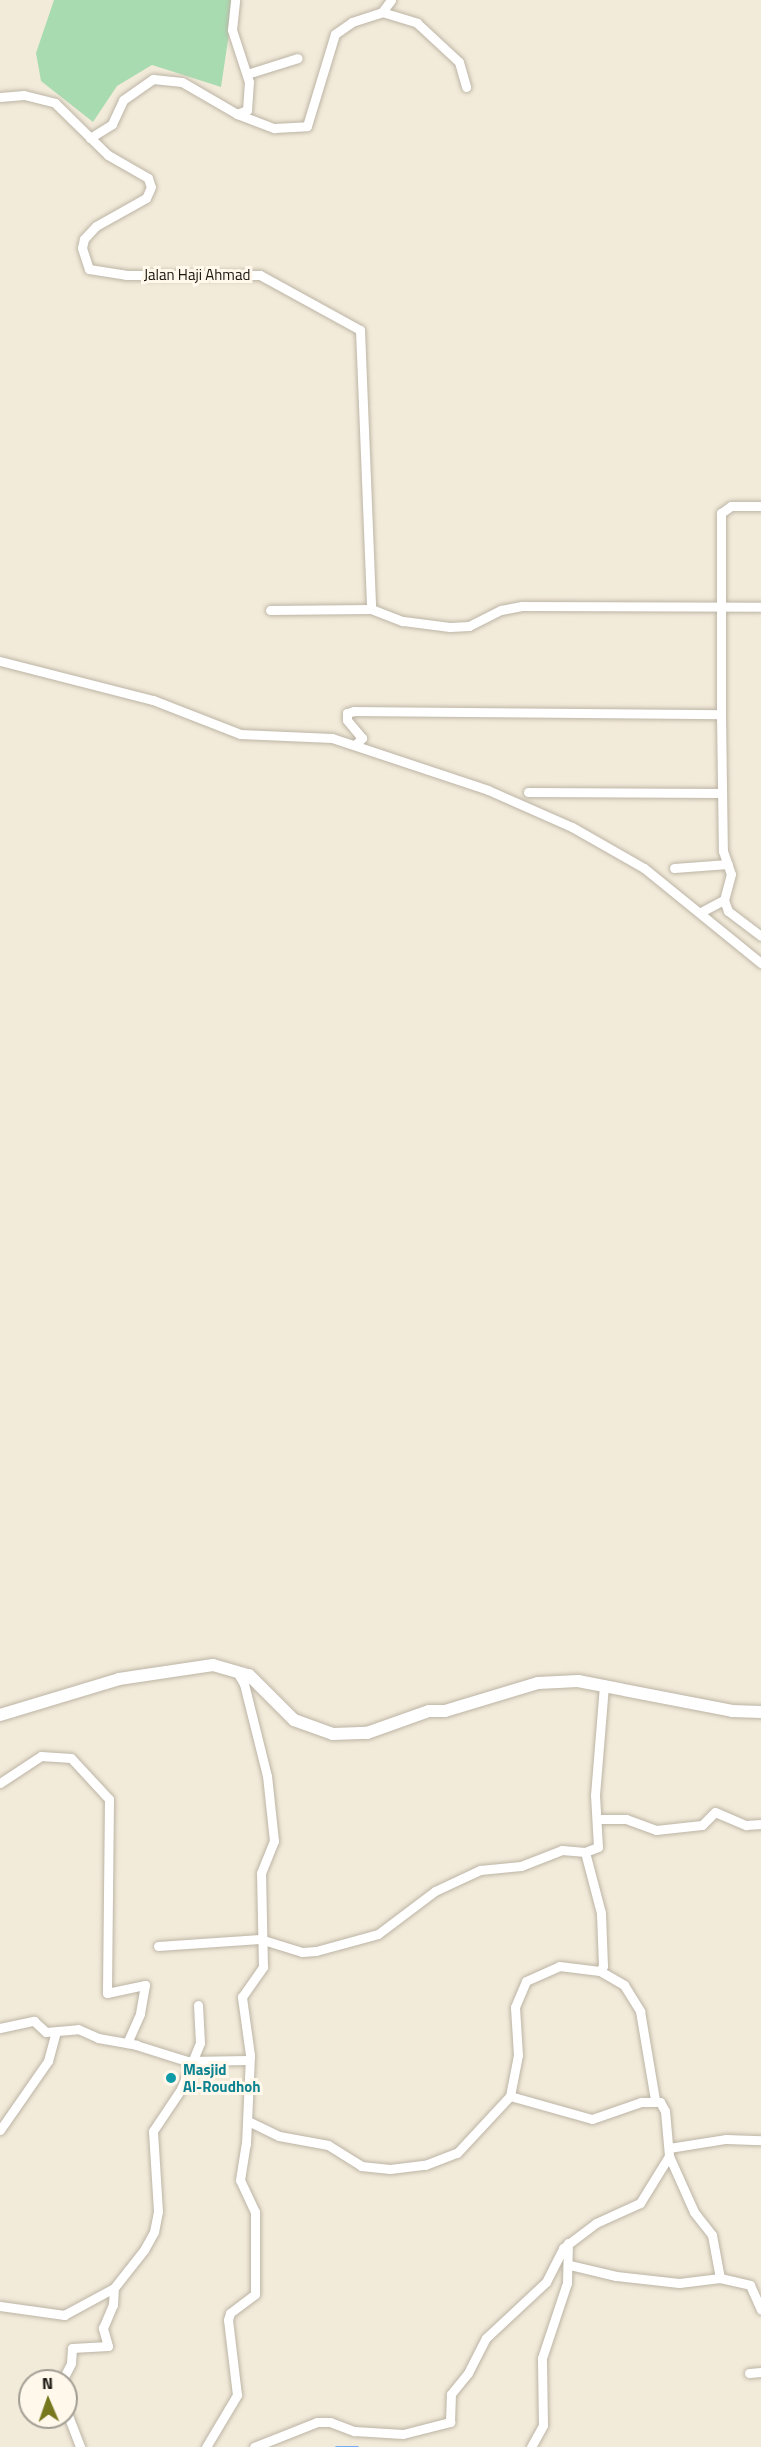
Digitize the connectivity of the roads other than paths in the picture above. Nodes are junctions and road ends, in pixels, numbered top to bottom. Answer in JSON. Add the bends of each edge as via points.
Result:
{"nodes":[{"id":1,"x":235,"y":0,"type":"edge"},
{"id":2,"x":391,"y":0,"type":"edge"},
{"id":3,"x":382,"y":12,"type":"junction"},
{"id":4,"x":298,"y":58,"type":"dead end"},
{"id":5,"x":247,"y":74,"type":"junction"},
{"id":6,"x":466,"y":87,"type":"dead end"},
{"id":7,"x":0,"y":97,"type":"edge"},
{"id":8,"x":237,"y":114,"type":"junction"},
{"id":9,"x":90,"y":138,"type":"junction"},
{"id":10,"x":761,"y":506,"type":"edge"},
{"id":11,"x":721,"y":607,"type":"junction"},
{"id":12,"x":761,"y":607,"type":"edge"},
{"id":13,"x":371,"y":609,"type":"junction"},
{"id":14,"x":270,"y":610,"type":"dead end"},
{"id":15,"x":0,"y":661,"type":"edge"},
{"id":16,"x":721,"y":714,"type":"junction"},
{"id":17,"x":355,"y":745,"type":"junction"},
{"id":18,"x":528,"y":792,"type":"dead end"},
{"id":19,"x":721,"y":793,"type":"junction"},
{"id":20,"x":728,"y":864,"type":"junction"},
{"id":21,"x":674,"y":868,"type":"dead end"},
{"id":22,"x":724,"y":900,"type":"junction"},
{"id":23,"x":701,"y":912,"type":"junction"},
{"id":24,"x":761,"y":936,"type":"edge"},
{"id":25,"x":761,"y":963,"type":"edge"},
{"id":26,"x":234,"y":1668,"type":"junction"},
{"id":27,"x":604,"y":1685,"type":"junction"},
{"id":28,"x":761,"y":1712,"type":"edge"},
{"id":29,"x":0,"y":1715,"type":"edge"},
{"id":30,"x":0,"y":1783,"type":"edge"},
{"id":31,"x":597,"y":1818,"type":"junction"},
{"id":32,"x":761,"y":1824,"type":"edge"},
{"id":33,"x":585,"y":1852,"type":"junction"},
{"id":34,"x":260,"y":1939,"type":"junction"},
{"id":35,"x":158,"y":1946,"type":"dead end"},
{"id":36,"x":600,"y":1971,"type":"junction"},
{"id":37,"x":198,"y":2005,"type":"dead end"},
{"id":38,"x":0,"y":2028,"type":"edge"},
{"id":39,"x":56,"y":2032,"type":"junction"},
{"id":40,"x":127,"y":2043,"type":"junction"},
{"id":41,"x":248,"y":2060,"type":"junction"},
{"id":42,"x":194,"y":2061,"type":"junction"},
{"id":43,"x":510,"y":2096,"type":"junction"},
{"id":44,"x":655,"y":2100,"type":"junction"},
{"id":45,"x":248,"y":2121,"type":"junction"},
{"id":46,"x":0,"y":2130,"type":"edge"},
{"id":47,"x":761,"y":2140,"type":"edge"},
{"id":48,"x":669,"y":2152,"type":"junction"},
{"id":49,"x":568,"y":2243,"type":"junction"},
{"id":50,"x":570,"y":2265,"type":"junction"},
{"id":51,"x":720,"y":2278,"type":"junction"},
{"id":52,"x":114,"y":2288,"type":"junction"},
{"id":53,"x":0,"y":2306,"type":"edge"},
{"id":54,"x":761,"y":2310,"type":"edge"},
{"id":55,"x":68,"y":2369,"type":"edge"},
{"id":56,"x":761,"y":2372,"type":"edge"},
{"id":57,"x":749,"y":2373,"type":"dead end"},
{"id":58,"x":73,"y":2429,"type":"edge"},
{"id":59,"x":80,"y":2447,"type":"edge"},
{"id":60,"x":206,"y":2447,"type":"edge"},
{"id":61,"x":254,"y":2447,"type":"edge"},
{"id":62,"x":531,"y":2447,"type":"edge"}],
"edges":[{"from":1,"to":5,"type":"street","via":[[232,30]]},
{"from":2,"to":3,"type":"street"},
{"from":3,"to":6,"type":"street","via":[[417,23],[459,62]]},
{"from":3,"to":8,"type":"street","via":[[352,22],[335,34],[308,126],[274,128]]},
{"from":4,"to":5,"type":"street"},
{"from":5,"to":8,"type":"street","via":[[250,106]]},
{"from":7,"to":9,"type":"street","name":"Jalan Haji Ahmad","via":[[24,95],[55,103]]},
{"from":8,"to":9,"type":"street","via":[[192,85],[153,79],[129,95],[112,124]]},
{"from":9,"to":13,"type":"street","name":"Jalan Haji Ahmad","via":[[118,162],[143,174],[151,187],[146,198],[96,226],[84,239],[82,248],[89,269],[126,275],[260,275],[360,330]]},
{"from":10,"to":11,"type":"street","via":[[731,506],[722,510]]},
{"from":11,"to":12,"type":"street"},
{"from":11,"to":13,"type":"street","via":[[522,606],[501,610],[469,626],[450,627],[403,621]]},
{"from":11,"to":16,"type":"street"},
{"from":13,"to":14,"type":"street"},
{"from":15,"to":17,"type":"street","via":[[153,700],[240,734],[320,737]]},
{"from":16,"to":17,"type":"street","via":[[354,711],[347,713],[347,720],[362,738]]},
{"from":16,"to":19,"type":"street"},
{"from":17,"to":23,"type":"street","via":[[452,776],[548,816],[644,868]]},
{"from":18,"to":19,"type":"street"},
{"from":19,"to":20,"type":"street"},
{"from":20,"to":21,"type":"street"},
{"from":20,"to":22,"type":"street","via":[[730,881]]},
{"from":22,"to":23,"type":"street"},
{"from":22,"to":24,"type":"street","via":[[728,911]]},
{"from":23,"to":25,"type":"street"},
{"from":26,"to":27,"type":"street","via":[[254,1678],[300,1725],[343,1735],[367,1732],[429,1711],[446,1711],[538,1683],[578,1681]]},
{"from":26,"to":29,"type":"street","via":[[191,1666],[126,1677]]},
{"from":26,"to":34,"type":"street","via":[[244,1684],[272,1818],[273,1850],[261,1873]]},
{"from":27,"to":28,"type":"street","via":[[732,1711]]},
{"from":27,"to":31,"type":"street","via":[[595,1796]]},
{"from":30,"to":40,"type":"street","via":[[41,1756],[71,1758],[109,1799],[108,1993],[145,1985],[140,2014]]},
{"from":31,"to":32,"type":"street","via":[[626,1819],[656,1830],[702,1825],[715,1812],[746,1825]]},
{"from":31,"to":33,"type":"street","via":[[598,1847]]},
{"from":33,"to":34,"type":"street","via":[[562,1850],[521,1866],[480,1870],[435,1891],[391,1926],[363,1941],[306,1952]]},
{"from":33,"to":36,"type":"street","via":[[601,1913]]},
{"from":34,"to":35,"type":"street"},
{"from":34,"to":41,"type":"street","via":[[263,1967],[242,1997]]},
{"from":36,"to":43,"type":"street","via":[[559,1966],[526,1981],[514,2007],[518,2055]]},
{"from":36,"to":44,"type":"street","via":[[624,1985],[637,2005]]},
{"from":37,"to":42,"type":"street","via":[[202,2032]]},
{"from":38,"to":39,"type":"street","via":[[34,2021],[46,2032]]},
{"from":39,"to":40,"type":"street","via":[[78,2029],[98,2038]]},
{"from":39,"to":46,"type":"street","via":[[48,2061]]},
{"from":40,"to":42,"type":"street"},
{"from":41,"to":42,"type":"street"},
{"from":41,"to":45,"type":"street"},
{"from":42,"to":52,"type":"street","via":[[174,2102],[153,2130],[153,2170],[159,2202],[153,2232]]},
{"from":43,"to":44,"type":"street","via":[[592,2119]]},
{"from":43,"to":45,"type":"street","via":[[457,2153],[425,2165],[390,2169],[365,2168],[328,2145],[279,2136]]},
{"from":44,"to":48,"type":"street","via":[[665,2111]]},
{"from":45,"to":60,"type":"street","via":[[240,2180],[255,2212],[255,2294],[230,2313],[237,2395]]},
{"from":47,"to":48,"type":"street","via":[[726,2139]]},
{"from":48,"to":49,"type":"street","via":[[640,2203],[596,2223]]},
{"from":48,"to":51,"type":"street","via":[[694,2212],[712,2235]]},
{"from":49,"to":50,"type":"street"},
{"from":49,"to":61,"type":"street","via":[[546,2282],[483,2343],[468,2373],[451,2394],[450,2422],[403,2434],[354,2431],[330,2422],[317,2422]]},
{"from":50,"to":51,"type":"street","via":[[636,2280],[679,2283]]},
{"from":50,"to":62,"type":"street","via":[[542,2358],[543,2424]]},
{"from":51,"to":54,"type":"street","via":[[750,2285]]},
{"from":52,"to":53,"type":"street","via":[[64,2315]]},
{"from":52,"to":55,"type":"street","via":[[113,2305],[103,2328],[108,2346],[72,2348]]},
{"from":56,"to":57,"type":"street"},
{"from":58,"to":59,"type":"street"}]}
